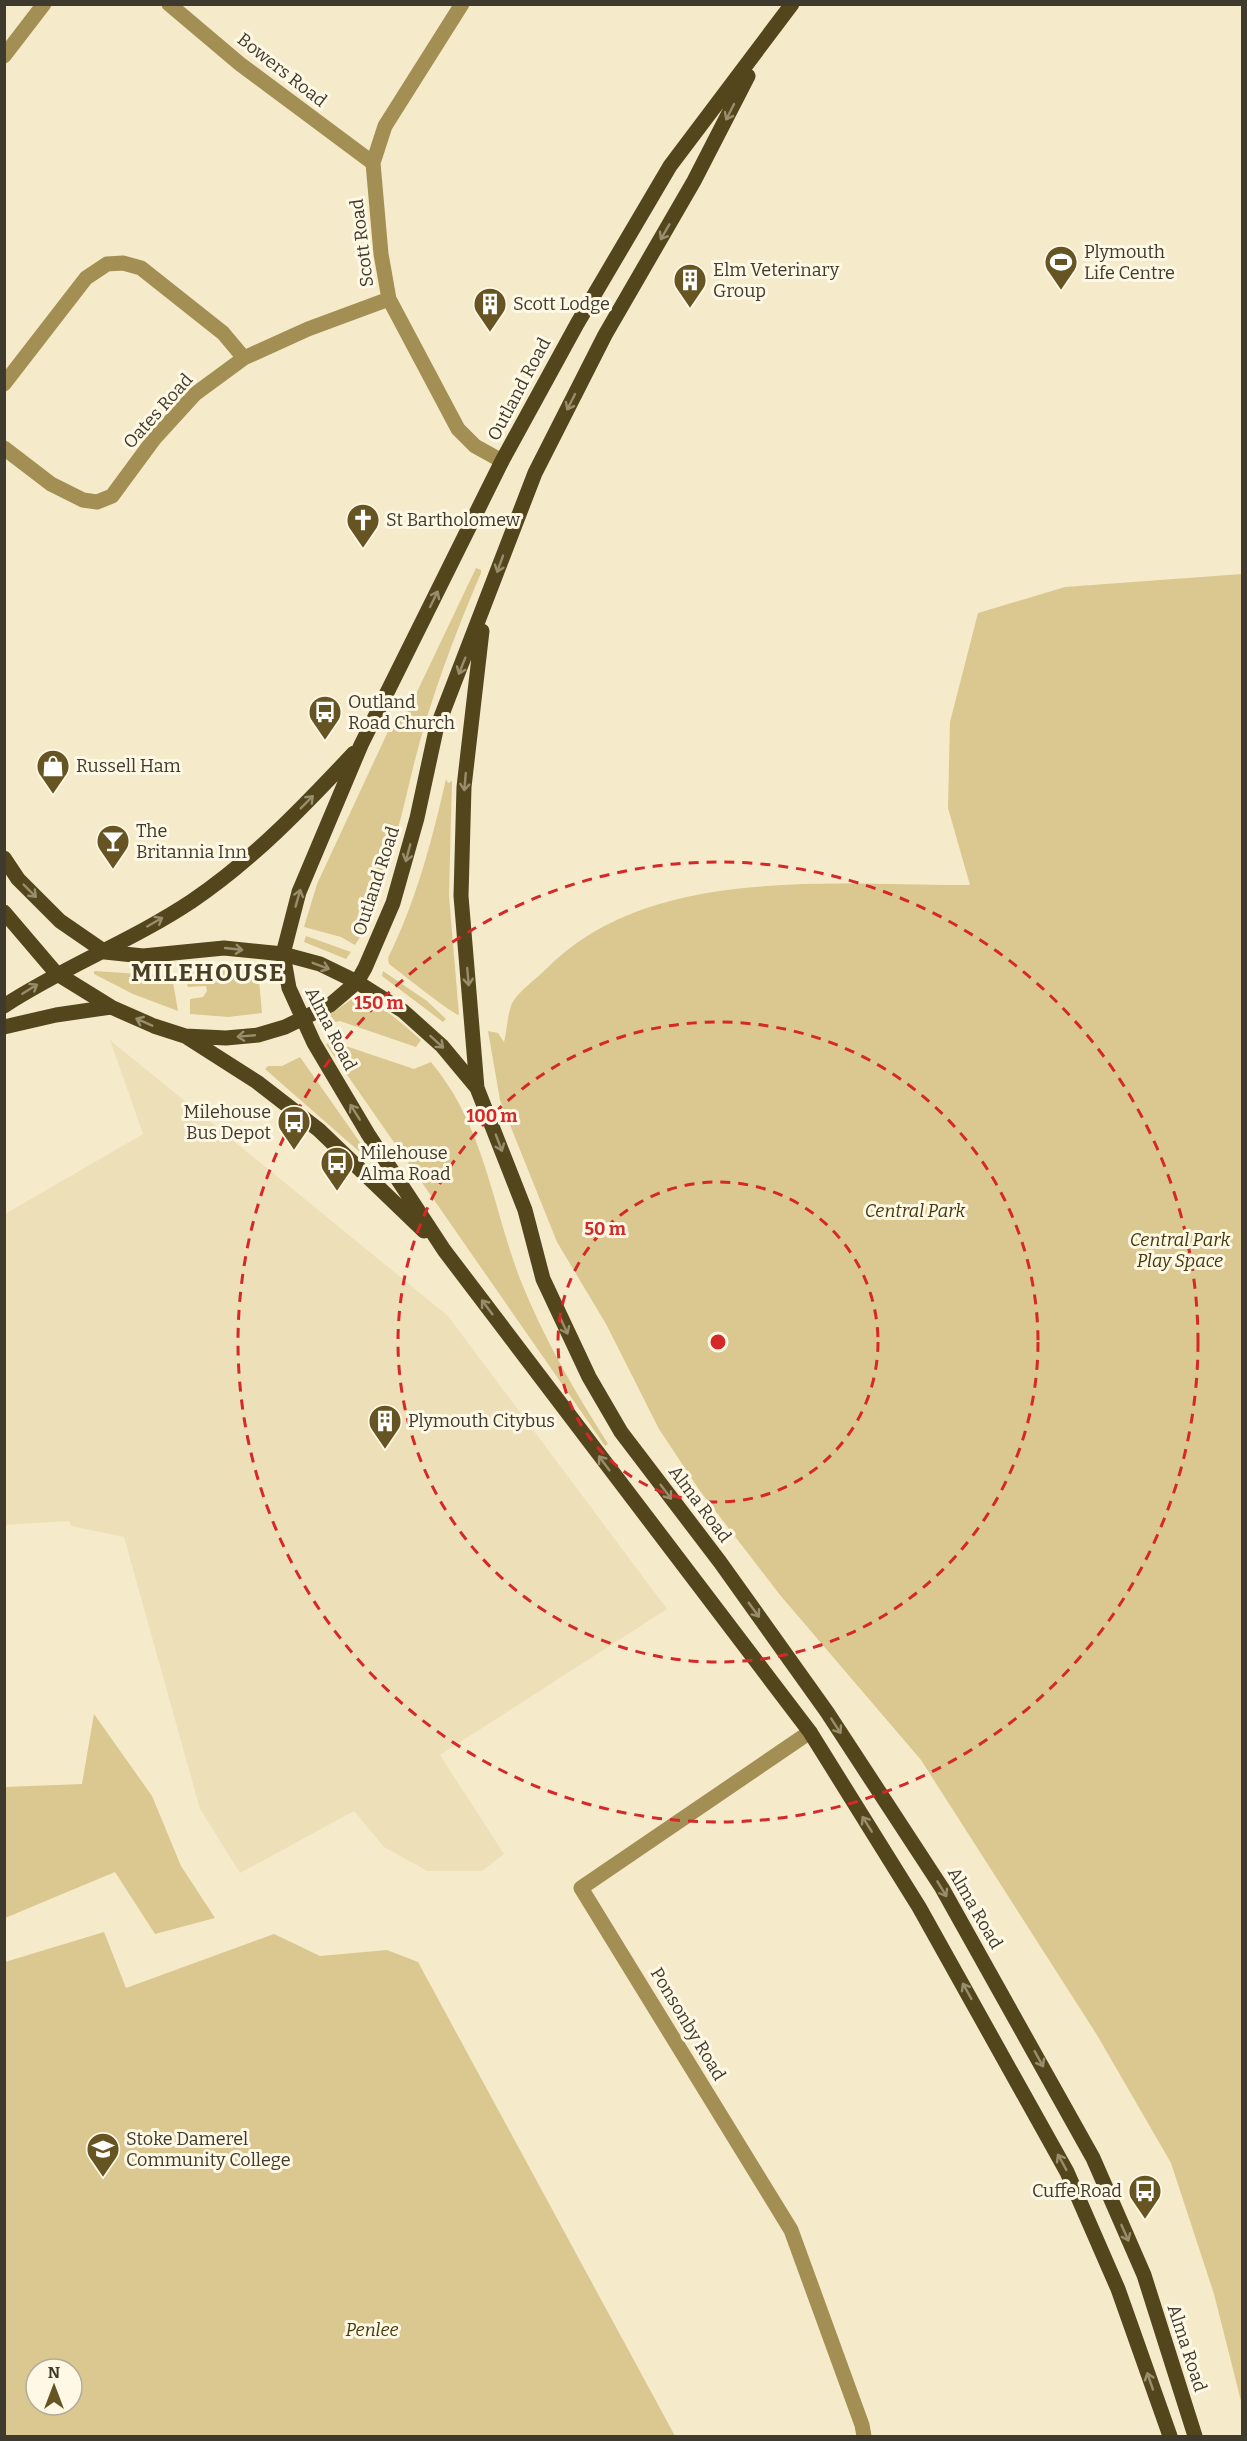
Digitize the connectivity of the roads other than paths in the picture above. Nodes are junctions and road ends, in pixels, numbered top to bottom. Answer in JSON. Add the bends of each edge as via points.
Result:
{"nodes":[{"id":1,"x":44,"y":4,"type":"edge"},
{"id":2,"x":169,"y":4,"type":"edge"},
{"id":3,"x":462,"y":4,"type":"edge"},
{"id":4,"x":792,"y":4,"type":"edge"},
{"id":5,"x":766,"y":42,"type":"junction"},
{"id":6,"x":4,"y":56,"type":"edge"},
{"id":7,"x":373,"y":163,"type":"junction"},
{"id":8,"x":389,"y":299,"type":"junction"},
{"id":9,"x":243,"y":358,"type":"junction"},
{"id":10,"x":4,"y":384,"type":"edge"},
{"id":11,"x":4,"y":448,"type":"edge"},
{"id":12,"x":502,"y":461,"type":"junction"},
{"id":13,"x":484,"y":612,"type":"junction"},
{"id":14,"x":361,"y":745,"type":"junction"},
{"id":15,"x":4,"y":858,"type":"edge"},
{"id":16,"x":4,"y":912,"type":"edge"},
{"id":17,"x":105,"y":952,"type":"junction"},
{"id":18,"x":283,"y":954,"type":"junction"},
{"id":19,"x":56,"y":973,"type":"junction"},
{"id":20,"x":357,"y":982,"type":"junction"},
{"id":21,"x":4,"y":1006,"type":"edge"},
{"id":22,"x":111,"y":1007,"type":"junction"},
{"id":23,"x":302,"y":1021,"type":"junction"},
{"id":24,"x":4,"y":1027,"type":"edge"},
{"id":25,"x":185,"y":1036,"type":"junction"},
{"id":26,"x":477,"y":1088,"type":"junction"},
{"id":27,"x":444,"y":1250,"type":"junction"},
{"id":28,"x":810,"y":1732,"type":"junction"},
{"id":29,"x":864,"y":2436,"type":"edge"},
{"id":30,"x":1170,"y":2436,"type":"edge"},
{"id":31,"x":1195,"y":2436,"type":"edge"}],
"edges":[{"from":1,"to":6,"type":"street"},
{"from":2,"to":7,"type":"street","name":"Bowers Road","via":[[240,64]]},
{"from":3,"to":7,"type":"street","name":"Scott Road","via":[[385,126]]},
{"from":4,"to":5,"type":"main road","name":"Outland Road"},
{"from":5,"to":12,"type":"main road","name":"Outland Road","via":[[670,166]]},
{"from":5,"to":13,"type":"main road","name":"Outland Road","one_way":true,"via":[[694,181],[605,334],[535,473]]},
{"from":7,"to":8,"type":"street","name":"Scott Road"},
{"from":8,"to":9,"type":"street","name":"Oates Road","via":[[308,328]]},
{"from":8,"to":12,"type":"street","name":"Scott Road","via":[[458,429],[475,446]]},
{"from":9,"to":10,"type":"street","via":[[224,333],[141,268],[107,264],[86,278]]},
{"from":9,"to":11,"type":"street","name":"Oates Road","via":[[195,394],[154,439],[112,496],[97,502],[83,500],[51,484]]},
{"from":14,"to":12,"type":"main road","name":"Outland Road","one_way":true},
{"from":13,"to":20,"type":"main road","name":"Outland Road","one_way":true,"via":[[436,730],[393,903]]},
{"from":13,"to":26,"type":"main road","name":"Outland Road","one_way":true,"via":[[464,787],[462,896]]},
{"from":17,"to":14,"type":"main road","name":"Outland Road","one_way":true,"via":[[191,902],[231,873]]},
{"from":18,"to":14,"type":"main road","name":"Outland Road","one_way":true,"via":[[299,892]]},
{"from":15,"to":17,"type":"main road","one_way":true,"via":[[18,879],[60,921]]},
{"from":16,"to":19,"type":"main road"},
{"from":17,"to":18,"type":"main road","one_way":true,"via":[[143,956],[224,948]]},
{"from":17,"to":19,"type":"main road","name":"Outland Road"},
{"from":18,"to":20,"type":"main road","name":"Alma Road","one_way":true,"via":[[320,964]]},
{"from":18,"to":23,"type":"main road","name":"Alma Road","via":[[289,988]]},
{"from":21,"to":19,"type":"main road","name":"Outland Road","one_way":true},
{"from":19,"to":22,"type":"main road"},
{"from":20,"to":23,"type":"main road","name":"Outland Road","via":[[330,1005]]},
{"from":20,"to":26,"type":"main road","name":"Alma Road","one_way":true,"via":[[403,1011],[442,1046]]},
{"from":22,"to":24,"type":"main road"},
{"from":25,"to":22,"type":"main road","one_way":true},
{"from":23,"to":25,"type":"main road","name":"Outland Road","one_way":true,"via":[[258,1035]]},
{"from":27,"to":23,"type":"main road","name":"Alma Road","one_way":true},
{"from":25,"to":27,"type":"main road","name":"Alma Road","via":[[257,1082],[319,1130]]},
{"from":26,"to":31,"type":"main road","name":"Alma Road","one_way":true,"via":[[525,1210],[543,1280],[589,1377],[621,1432],[827,1712],[942,1888],[1093,2158],[1144,2275]]},
{"from":28,"to":27,"type":"main road","name":"Alma Road","one_way":true},
{"from":28,"to":29,"type":"street","name":"Ponsonby Road","via":[[581,1888],[790,2230]]},
{"from":30,"to":28,"type":"main road","name":"Alma Road","one_way":true,"via":[[1118,2289],[1067,2172],[919,1907]]}]}
